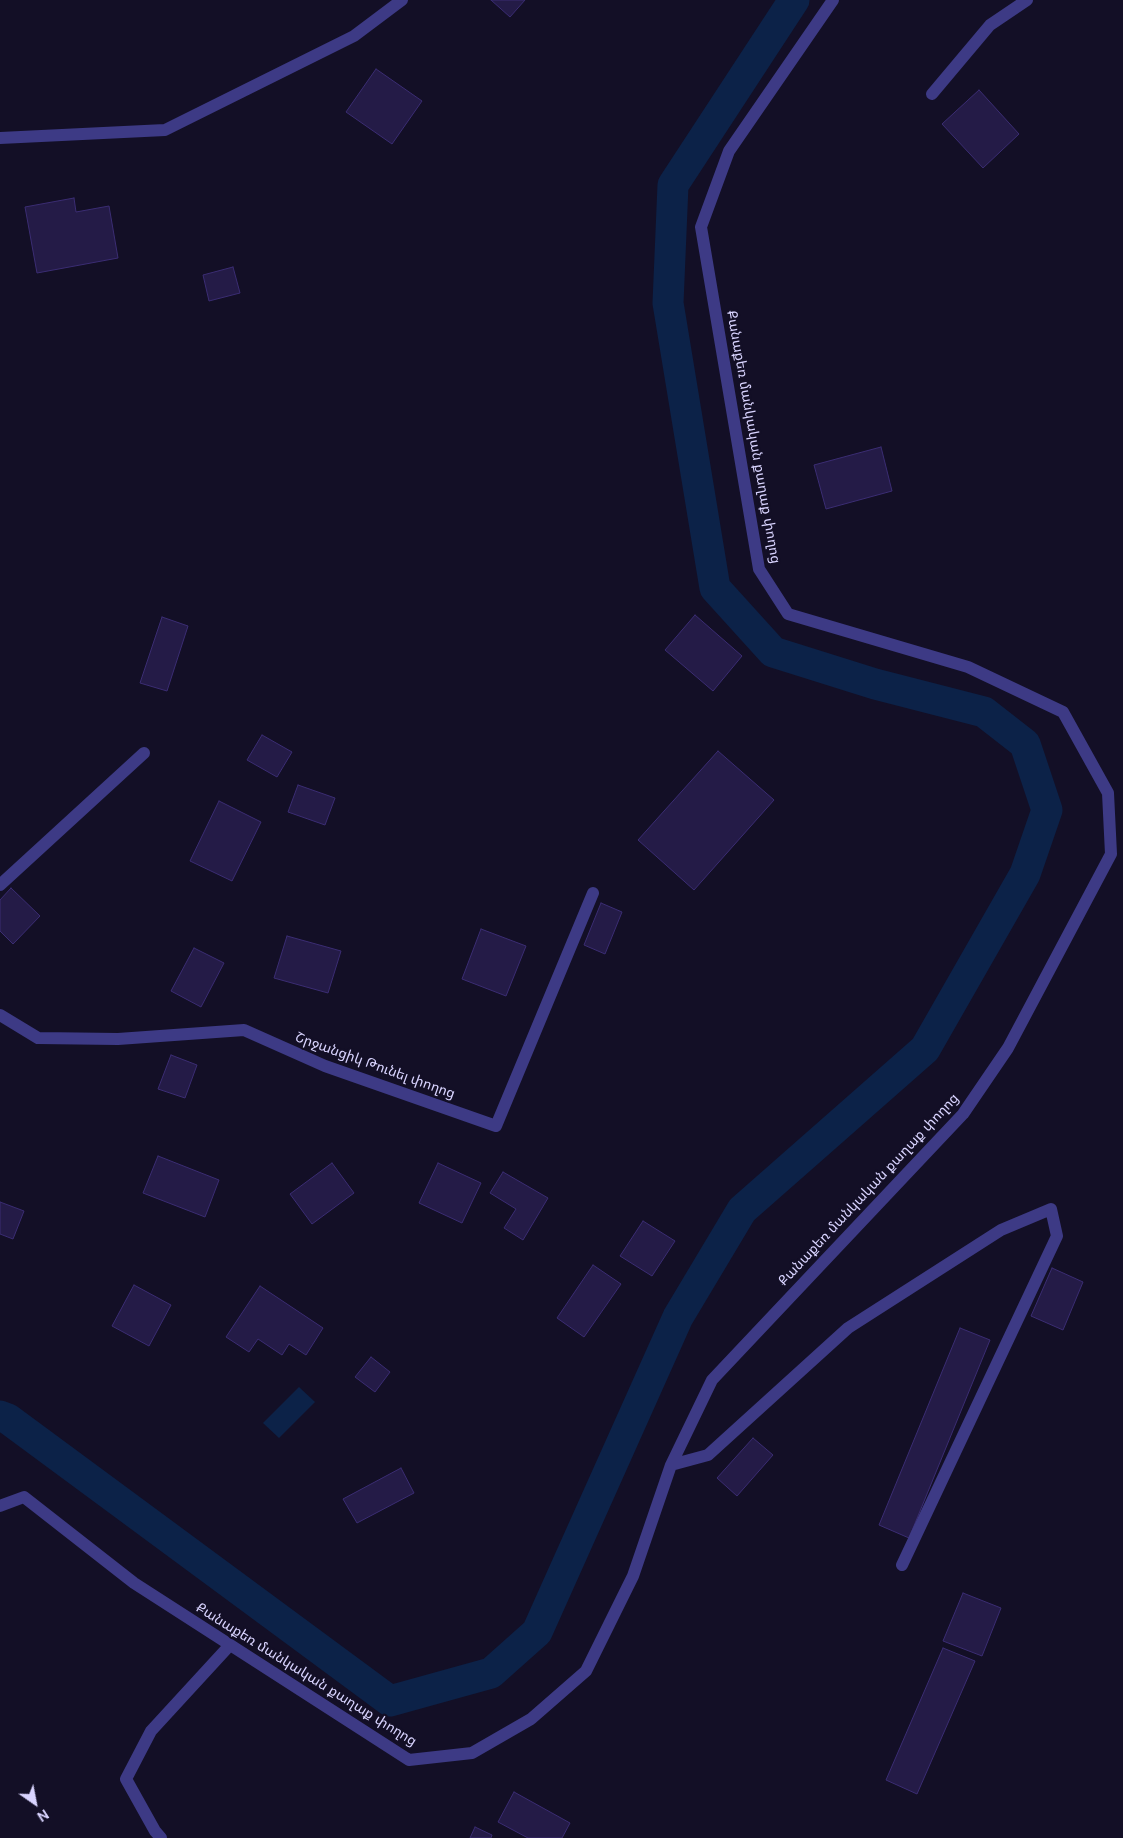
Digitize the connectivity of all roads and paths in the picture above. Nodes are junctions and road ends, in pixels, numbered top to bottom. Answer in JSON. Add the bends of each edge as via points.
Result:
{"nodes":[{"id":1,"x":402,"y":0,"type":"edge"},
{"id":2,"x":833,"y":0,"type":"edge"},
{"id":3,"x":1027,"y":0,"type":"edge"},
{"id":4,"x":932,"y":94,"type":"dead end"},
{"id":5,"x":0,"y":138,"type":"edge"},
{"id":6,"x":144,"y":753,"type":"dead end"},
{"id":7,"x":0,"y":885,"type":"edge"},
{"id":8,"x":593,"y":893,"type":"dead end"},
{"id":9,"x":0,"y":1015,"type":"edge"},
{"id":10,"x":671,"y":1465,"type":"junction"},
{"id":11,"x":0,"y":1506,"type":"edge"},
{"id":12,"x":902,"y":1566,"type":"dead end"},
{"id":13,"x":230,"y":1645,"type":"junction"},
{"id":14,"x":161,"y":1838,"type":"edge"}],
"edges":[{"from":1,"to":5,"type":"street","via":[[354,36],[165,130]]},
{"from":2,"to":10,"type":"street","name":"Քանաքեռ մանկական քաղաք փողոց","via":[[729,151],[701,227],[759,569],[788,614],[968,667],[1063,712],[1108,793],[1111,854],[1008,1048],[963,1114],[712,1380]]},
{"from":3,"to":4,"type":"street","via":[[990,26]]},
{"from":6,"to":7,"type":"street"},
{"from":8,"to":9,"type":"street","name":"Շրջանցիկ Թունել փողոց","via":[[496,1126],[325,1066],[244,1030],[118,1038],[38,1038]]},
{"from":10,"to":12,"type":"street","via":[[708,1455],[848,1328],[1001,1230],[1050,1209],[1057,1236]]},
{"from":10,"to":13,"type":"street","name":"Քանաքեռ մանկական քաղաք փողոց","via":[[633,1576],[586,1671],[531,1719],[472,1753],[409,1760]]},
{"from":11,"to":13,"type":"street","name":"Քանաքեռ մանկական քաղաք փողոց","via":[[24,1497],[134,1583]]},
{"from":13,"to":14,"type":"street","via":[[151,1731],[126,1779]]}]}
